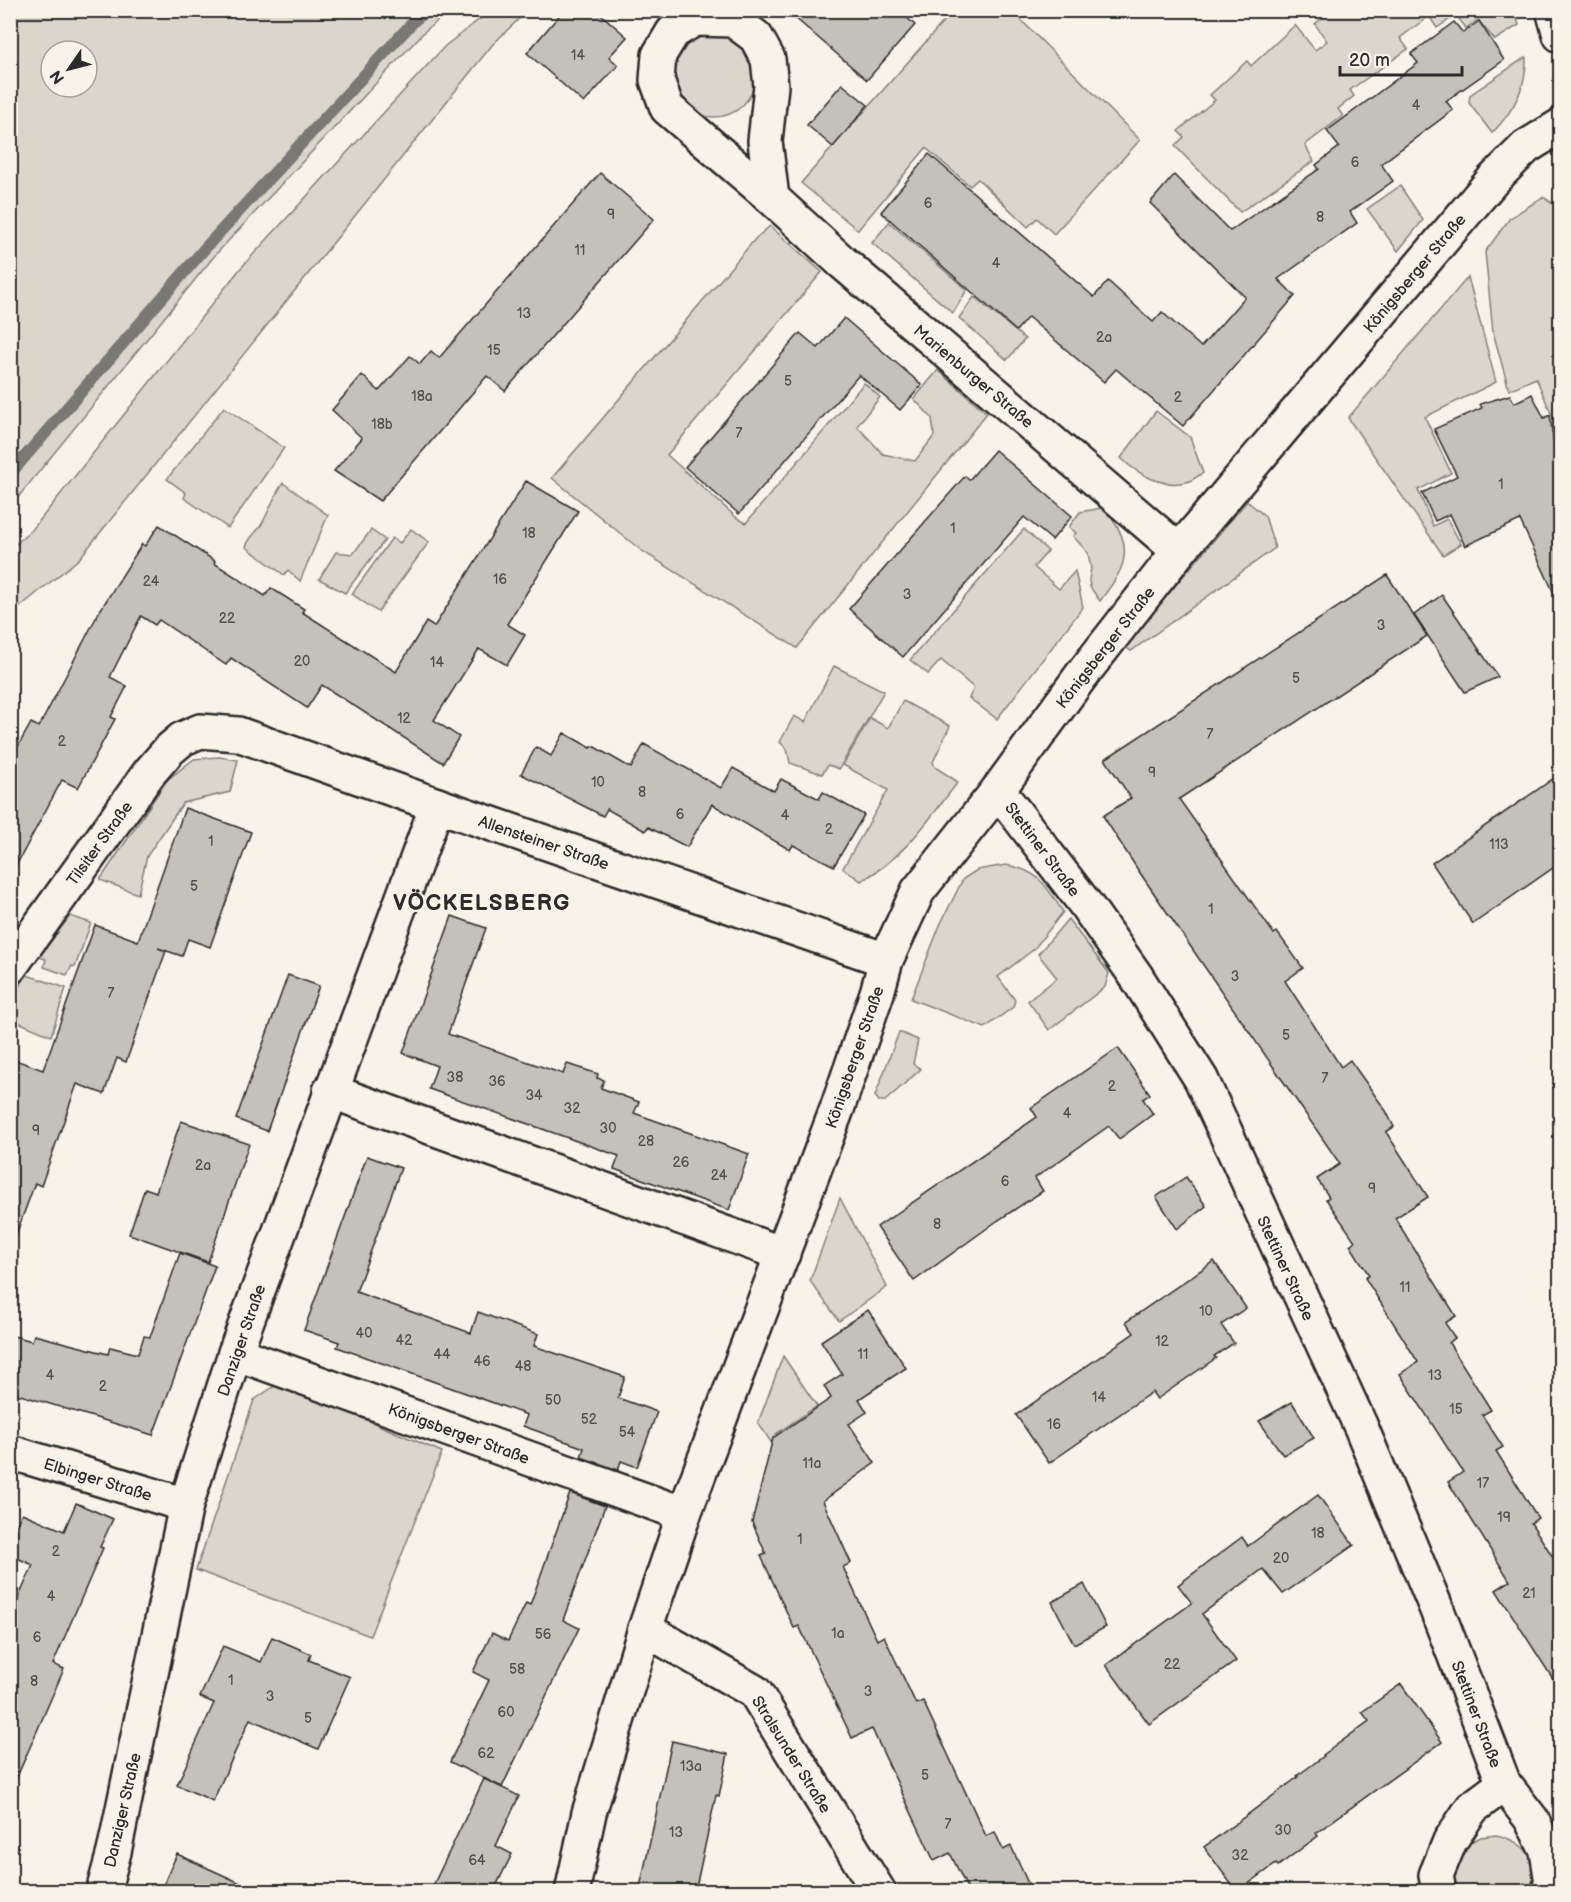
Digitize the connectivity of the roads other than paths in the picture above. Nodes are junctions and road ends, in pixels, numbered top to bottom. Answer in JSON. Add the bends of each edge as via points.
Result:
{"nodes":[{"id":1,"x":1553,"y":10,"type":"edge"},
{"id":2,"x":1560,"y":35,"type":"edge"},
{"id":3,"x":1560,"y":126,"type":"edge"},
{"id":4,"x":771,"y":198,"type":"junction"},
{"id":5,"x":1179,"y":551,"type":"junction"},
{"id":6,"x":200,"y":731,"type":"joint"},
{"id":7,"x":998,"y":790,"type":"junction"},
{"id":8,"x":437,"y":806,"type":"junction"},
{"id":9,"x":886,"y":960,"type":"junction"},
{"id":10,"x":10,"y":967,"type":"edge"},
{"id":11,"x":330,"y":1091,"type":"junction"},
{"id":12,"x":783,"y":1254,"type":"junction"},
{"id":13,"x":235,"y":1353,"type":"junction"},
{"id":14,"x":10,"y":1452,"type":"edge"},
{"id":15,"x":186,"y":1505,"type":"junction"},
{"id":16,"x":684,"y":1514,"type":"junction"},
{"id":17,"x":645,"y":1629,"type":"junction"},
{"id":18,"x":1504,"y":1784,"type":"junction"},
{"id":19,"x":103,"y":1892,"type":"edge"},
{"id":20,"x":572,"y":1892,"type":"edge"},
{"id":21,"x":879,"y":1892,"type":"edge"},
{"id":22,"x":1439,"y":1892,"type":"edge"},
{"id":23,"x":1548,"y":1892,"type":"edge"}],
"edges":[{"from":1,"to":2,"type":"street"},
{"from":3,"to":5,"type":"street","name":"Königsberger Straße","via":[[1526,147],[1493,180]]},
{"from":4,"to":4,"type":"street","name":"Marienburger Straße","via":[[667,108],[657,80],[659,55],[672,32],[695,19],[733,20],[756,37],[768,59],[771,86],[765,141]]},
{"from":4,"to":5,"type":"street","name":"Marienburger Straße"},
{"from":5,"to":7,"type":"street","name":"Königsberger Straße"},
{"from":6,"to":8,"type":"street","name":"Allensteiner Straße","via":[[238,734]]},
{"from":6,"to":10,"type":"street","name":"Tilsiter Straße","via":[[182,739],[149,773]]},
{"from":7,"to":9,"type":"street","name":"Königsberger Straße","via":[[918,891]]},
{"from":7,"to":18,"type":"street","name":"Stettiner Straße","via":[[1136,976],[1201,1079],[1360,1426]]},
{"from":8,"to":9,"type":"street","name":"Allensteiner Straße"},
{"from":8,"to":11,"type":"street","name":"Danziger Straße"},
{"from":9,"to":12,"type":"street","name":"Königsberger Straße","via":[[837,1109]]},
{"from":11,"to":12,"type":"street"},
{"from":11,"to":13,"type":"street","name":"Danziger Straße"},
{"from":12,"to":16,"type":"street","name":"Königsberger Straße"},
{"from":13,"to":15,"type":"street","name":"Danziger Straße"},
{"from":13,"to":16,"type":"street","name":"Königsberger Straße"},
{"from":14,"to":15,"type":"street","name":"Elbinger Straße"},
{"from":15,"to":19,"type":"street","name":"Danziger Straße"},
{"from":16,"to":17,"type":"street","name":"Königsberger Straße"},
{"from":17,"to":20,"type":"street","name":"Königsberger Straße","via":[[589,1813]]},
{"from":17,"to":21,"type":"street","name":"Stralsunder Straße","via":[[755,1692]]},
{"from":18,"to":22,"type":"street","name":"Stettiner Straße","via":[[1473,1808],[1450,1841],[1436,1875]]},
{"from":18,"to":23,"type":"street","name":"Stettiner Straße","via":[[1532,1820],[1547,1851],[1552,1882]]}]}
